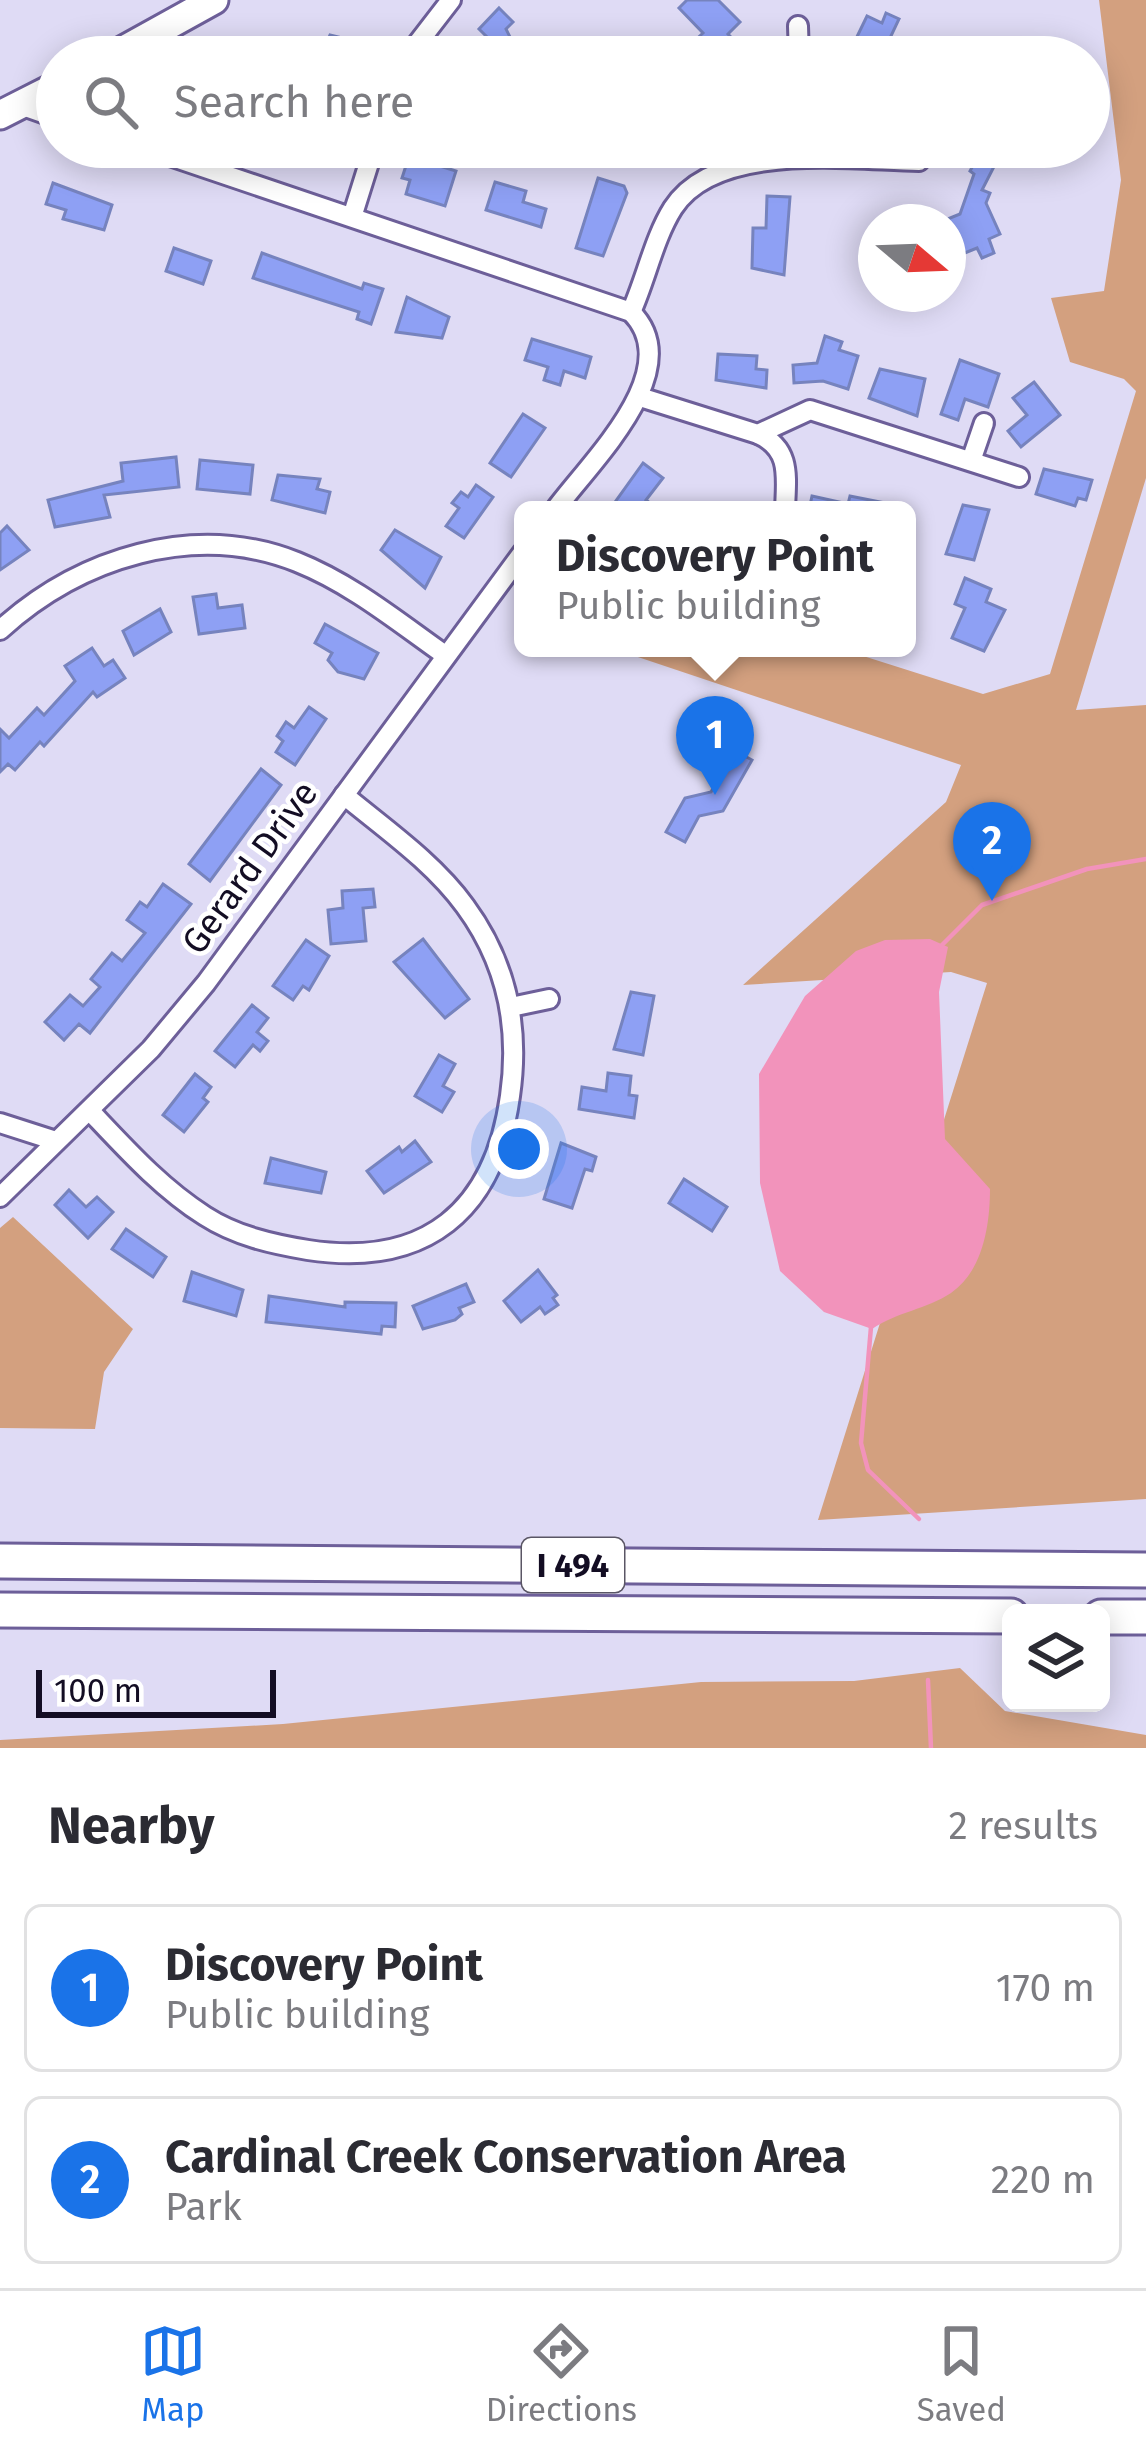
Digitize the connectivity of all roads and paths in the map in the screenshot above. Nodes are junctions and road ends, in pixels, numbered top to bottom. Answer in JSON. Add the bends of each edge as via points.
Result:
{"nodes":[{"id":1,"x":214,"y":0,"type":"edge"},
{"id":2,"x":451,"y":0,"type":"edge"},
{"id":3,"x":798,"y":26,"type":"dead end"},
{"id":4,"x":149,"y":36,"type":"edge"},
{"id":5,"x":423,"y":36,"type":"edge"},
{"id":6,"x":798,"y":36,"type":"edge"},
{"id":7,"x":209,"y":168,"type":"edge"},
{"id":8,"x":367,"y":168,"type":"edge"},
{"id":9,"x":732,"y":168,"type":"edge"},
{"id":10,"x":352,"y":214,"type":"junction"},
{"id":11,"x":631,"y":312,"type":"junction"},
{"id":12,"x":640,"y":397,"type":"junction"},
{"id":13,"x":984,"y":423,"type":"dead end"},
{"id":14,"x":758,"y":434,"type":"junction"},
{"id":15,"x":971,"y":461,"type":"junction"},
{"id":16,"x":1019,"y":477,"type":"dead end"},
{"id":17,"x":562,"y":501,"type":"edge"},
{"id":18,"x":784,"y":501,"type":"edge"},
{"id":19,"x":514,"y":564,"type":"edge"},
{"id":20,"x":0,"y":630,"type":"edge"},
{"id":21,"x":445,"y":656,"type":"junction"},
{"id":22,"x":344,"y":795,"type":"junction"},
{"id":23,"x":549,"y":999,"type":"dead end"},
{"id":24,"x":511,"y":1006,"type":"junction"},
{"id":25,"x":90,"y":1111,"type":"junction"},
{"id":26,"x":0,"y":1123,"type":"edge"},
{"id":27,"x":56,"y":1141,"type":"junction"},
{"id":28,"x":0,"y":1197,"type":"edge"},
{"id":29,"x":0,"y":1561,"type":"edge"},
{"id":30,"x":1146,"y":1570,"type":"edge"},
{"id":31,"x":0,"y":1615,"type":"edge"},
{"id":32,"x":1002,"y":1616,"type":"edge"},
{"id":33,"x":1110,"y":1617,"type":"edge"},
{"id":34,"x":1146,"y":1618,"type":"edge"}],
"edges":[{"from":1,"to":4,"type":"street"},
{"from":2,"to":5,"type":"street"},
{"from":3,"to":6,"type":"street"},
{"from":7,"to":10,"type":"street"},
{"from":8,"to":10,"type":"street"},
{"from":9,"to":11,"type":"street","via":[[670,212]]},
{"from":10,"to":11,"type":"street"},
{"from":11,"to":12,"type":"street","via":[[650,348]]},
{"from":12,"to":14,"type":"street"},
{"from":12,"to":17,"type":"street"},
{"from":13,"to":15,"type":"street"},
{"from":14,"to":15,"type":"street","via":[[809,410]]},
{"from":14,"to":18,"type":"street","via":[[785,460]]},
{"from":15,"to":16,"type":"street"},
{"from":19,"to":21,"type":"street","name":"Gerard Drive"},
{"from":20,"to":21,"type":"street","via":[[82,572],[123,557],[210,545],[294,561],[333,579]]},
{"from":21,"to":22,"type":"street","name":"Gerard Drive"},
{"from":22,"to":24,"type":"street","via":[[464,905]]},
{"from":22,"to":25,"type":"street","name":"Gerard Drive","via":[[197,993]]},
{"from":23,"to":24,"type":"street"},
{"from":24,"to":25,"type":"street","via":[[511,1090],[485,1181],[445,1227],[389,1250],[325,1252],[245,1235],[175,1195]]},
{"from":25,"to":27,"type":"street","name":"Gerard Drive"},
{"from":26,"to":27,"type":"street"},
{"from":27,"to":28,"type":"street","name":"Gerard Drive"},
{"from":29,"to":30,"type":"highway","number":"I 494"},
{"from":31,"to":32,"type":"highway","number":"I 494"},
{"from":33,"to":34,"type":"highway"}]}
